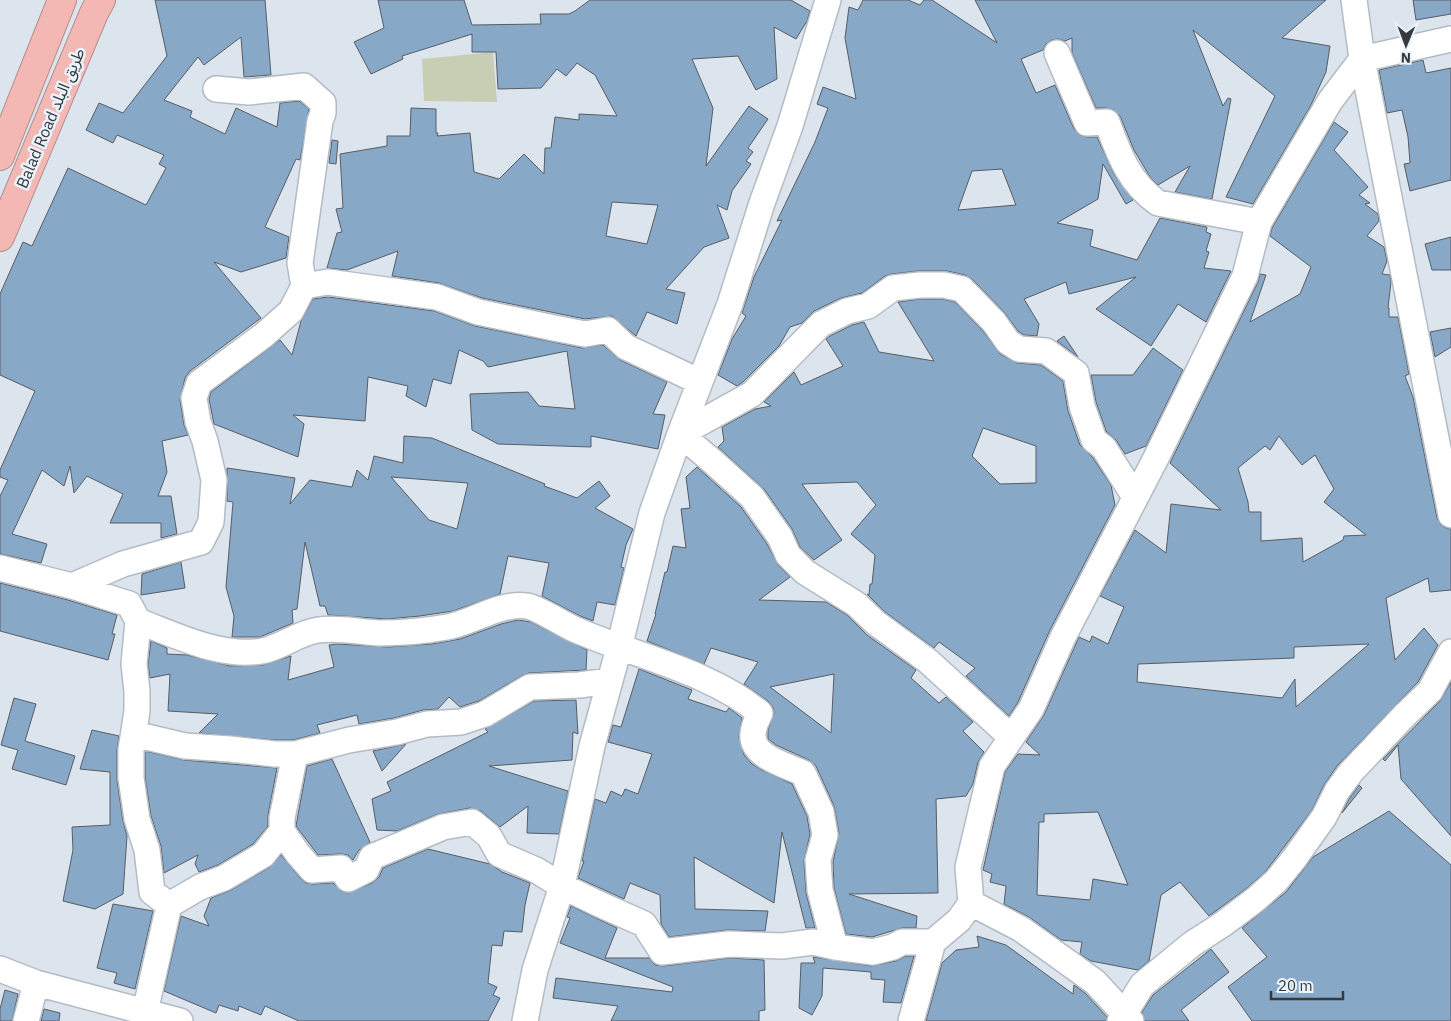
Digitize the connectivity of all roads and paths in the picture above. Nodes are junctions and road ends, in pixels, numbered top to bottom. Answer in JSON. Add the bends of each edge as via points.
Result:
{"nodes":[{"id":1,"x":62,"y":0,"type":"edge"},
{"id":2,"x":101,"y":0,"type":"edge"},
{"id":3,"x":828,"y":0,"type":"edge"},
{"id":4,"x":1354,"y":0,"type":"edge"},
{"id":5,"x":1451,"y":39,"type":"edge"},
{"id":6,"x":1057,"y":53,"type":"dead end"},
{"id":7,"x":1362,"y":59,"type":"junction"},
{"id":8,"x":216,"y":89,"type":"dead end"},
{"id":9,"x":0,"y":156,"type":"edge"},
{"id":10,"x":1258,"y":222,"type":"junction"},
{"id":11,"x":0,"y":237,"type":"edge"},
{"id":12,"x":304,"y":286,"type":"junction"},
{"id":13,"x":700,"y":382,"type":"junction"},
{"id":14,"x":680,"y":434,"type":"junction"},
{"id":15,"x":1136,"y":497,"type":"junction"},
{"id":16,"x":1451,"y":515,"type":"edge"},
{"id":17,"x":0,"y":568,"type":"edge"},
{"id":18,"x":72,"y":586,"type":"junction"},
{"id":19,"x":138,"y":621,"type":"junction"},
{"id":20,"x":619,"y":648,"type":"junction"},
{"id":21,"x":1451,"y":652,"type":"edge"},
{"id":22,"x":610,"y":681,"type":"junction"},
{"id":23,"x":134,"y":734,"type":"junction"},
{"id":24,"x":1011,"y":737,"type":"junction"},
{"id":25,"x":295,"y":754,"type":"junction"},
{"id":26,"x":282,"y":831,"type":"junction"},
{"id":27,"x":562,"y":886,"type":"junction"},
{"id":28,"x":971,"y":903,"type":"junction"},
{"id":29,"x":168,"y":905,"type":"junction"},
{"id":30,"x":933,"y":942,"type":"junction"},
{"id":31,"x":835,"y":947,"type":"junction"},
{"id":32,"x":0,"y":969,"type":"edge"},
{"id":33,"x":36,"y":982,"type":"junction"},
{"id":34,"x":144,"y":1017,"type":"edge"},
{"id":35,"x":1125,"y":1019,"type":"edge"},
{"id":36,"x":26,"y":1021,"type":"edge"},
{"id":37,"x":180,"y":1021,"type":"edge"},
{"id":38,"x":525,"y":1021,"type":"edge"},
{"id":39,"x":911,"y":1021,"type":"edge"}],
"edges":[{"from":1,"to":9,"type":"highway","name":"Balad Road طريق البلد"},
{"from":2,"to":11,"type":"highway","name":"Balad Road طريق البلد"},
{"from":3,"to":13,"type":"street","via":[[790,126]]},
{"from":4,"to":7,"type":"street"},
{"from":5,"to":7,"type":"street"},
{"from":6,"to":10,"type":"street","via":[[1087,123],[1107,122],[1122,162],[1145,194],[1158,203]]},
{"from":7,"to":10,"type":"street","via":[[1330,101]]},
{"from":7,"to":16,"type":"street"},
{"from":8,"to":12,"type":"street","via":[[248,92],[304,86],[323,102],[300,263]]},
{"from":10,"to":15,"type":"street","via":[[1245,276]]},
{"from":12,"to":13,"type":"street","via":[[328,282],[437,298],[478,312],[585,334],[608,330],[626,346]]},
{"from":12,"to":18,"type":"street","via":[[291,311],[199,383],[195,406],[214,480],[211,522],[201,542],[123,564]]},
{"from":13,"to":14,"type":"street"},
{"from":14,"to":15,"type":"street","via":[[752,394],[821,324],[868,306],[893,288],[944,286],[962,289],[994,322],[1008,342],[1019,349],[1046,351],[1076,373],[1082,406],[1094,440],[1104,448]]},
{"from":14,"to":20,"type":"street","via":[[652,513]]},
{"from":14,"to":24,"type":"street","via":[[752,497],[780,537],[788,555],[805,572],[856,604],[928,661]]},
{"from":15,"to":24,"type":"street","via":[[1063,637],[1031,709]]},
{"from":17,"to":18,"type":"street"},
{"from":18,"to":19,"type":"street","via":[[129,604]]},
{"from":19,"to":20,"type":"street","via":[[208,647],[260,651],[319,630],[381,633],[449,627],[504,608],[527,606]]},
{"from":19,"to":23,"type":"street"},
{"from":20,"to":22,"type":"street"},
{"from":20,"to":31,"type":"street","via":[[700,678],[732,693],[760,713],[753,729],[753,742],[758,751],[803,773],[821,812],[825,835],[818,860],[820,890]]},
{"from":21,"to":35,"type":"street","via":[[1430,691],[1352,772],[1337,791],[1324,817],[1276,881],[1142,985]]},
{"from":22,"to":25,"type":"street","via":[[530,687],[485,714],[461,722],[427,724]]},
{"from":22,"to":27,"type":"street","via":[[592,746]]},
{"from":23,"to":25,"type":"street","via":[[185,746]]},
{"from":23,"to":29,"type":"street","via":[[131,778],[137,819],[147,850],[152,892]]},
{"from":24,"to":28,"type":"street","via":[[992,766],[968,867]]},
{"from":25,"to":26,"type":"street"},
{"from":26,"to":27,"type":"street","via":[[312,870],[341,868],[348,879],[366,870],[372,857],[443,827],[472,822],[489,836],[499,854]]},
{"from":26,"to":29,"type":"street","via":[[263,855]]},
{"from":27,"to":31,"type":"street","via":[[644,924],[662,952],[728,944],[782,946],[813,942]]},
{"from":27,"to":38,"type":"street","via":[[535,970]]},
{"from":28,"to":30,"type":"street","via":[[959,920]]},
{"from":28,"to":35,"type":"street","via":[[1021,930],[1095,982]]},
{"from":29,"to":34,"type":"street"},
{"from":30,"to":31,"type":"street","via":[[902,942],[873,952]]},
{"from":30,"to":39,"type":"street"},
{"from":32,"to":33,"type":"street"},
{"from":33,"to":34,"type":"street"},
{"from":33,"to":36,"type":"street"},
{"from":34,"to":37,"type":"street"}]}
